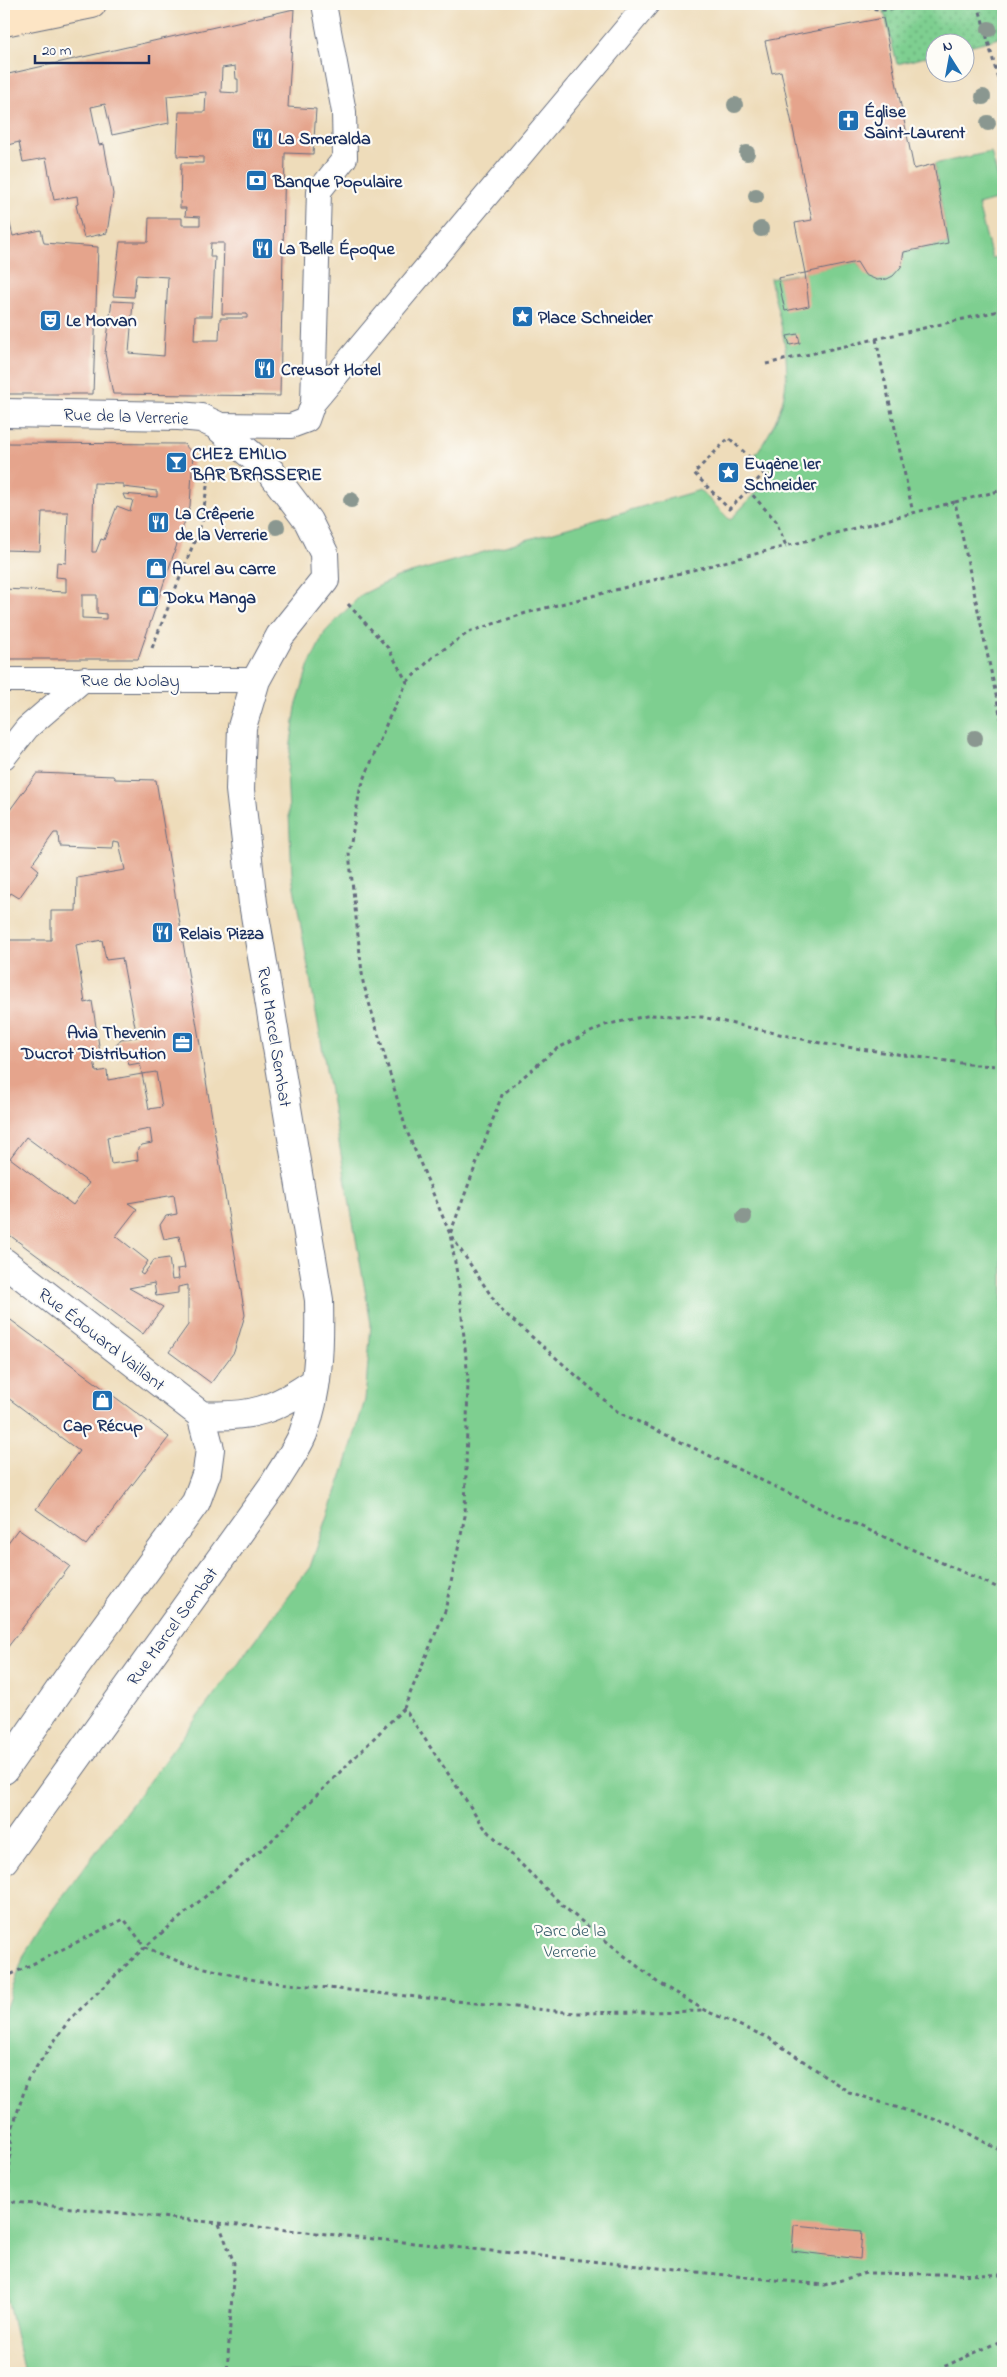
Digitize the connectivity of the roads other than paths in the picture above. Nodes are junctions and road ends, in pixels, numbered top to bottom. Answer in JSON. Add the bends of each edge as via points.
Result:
{"nodes":[{"id":1,"x":92,"y":4,"type":"edge"},
{"id":2,"x":324,"y":4,"type":"edge"},
{"id":3,"x":647,"y":4,"type":"edge"},
{"id":4,"x":4,"y":22,"type":"edge"},
{"id":5,"x":313,"y":403,"type":"junction"},
{"id":6,"x":4,"y":413,"type":"edge"},
{"id":7,"x":216,"y":425,"type":"junction"},
{"id":8,"x":325,"y":564,"type":"joint"},
{"id":9,"x":84,"y":679,"type":"junction"},
{"id":10,"x":4,"y":680,"type":"edge"},
{"id":11,"x":256,"y":680,"type":"junction"},
{"id":12,"x":4,"y":757,"type":"edge"},
{"id":13,"x":4,"y":1262,"type":"edge"},
{"id":14,"x":316,"y":1381,"type":"junction"},
{"id":15,"x":201,"y":1415,"type":"junction"},
{"id":16,"x":4,"y":1770,"type":"edge"},
{"id":17,"x":4,"y":1860,"type":"edge"}],
"edges":[{"from":1,"to":4,"type":"main road"},
{"from":2,"to":5,"type":"street","via":[[344,112],[345,158],[319,191]]},
{"from":3,"to":5,"type":"street"},
{"from":5,"to":7,"type":"street","via":[[307,420],[292,426]]},
{"from":6,"to":7,"type":"street","name":"Rue de la Verrerie","via":[[179,416],[201,418]]},
{"from":7,"to":8,"type":"street","name":"Rue de la Verrerie","via":[[271,472],[308,521],[324,553]]},
{"from":8,"to":11,"type":"street","name":"Rue Marcel Sembat","via":[[325,580],[280,636]]},
{"from":9,"to":10,"type":"street","name":"Rue de Nolay"},
{"from":9,"to":11,"type":"street","name":"Rue de Nolay"},
{"from":9,"to":12,"type":"street","via":[[27,728]]},
{"from":11,"to":14,"type":"street","name":"Rue Marcel Sembat","via":[[242,727],[240,790],[253,903],[319,1300],[320,1343]]},
{"from":13,"to":15,"type":"street","name":"Rue Édouard Vaillant"},
{"from":14,"to":15,"type":"street","via":[[272,1408],[244,1415]]},
{"from":14,"to":17,"type":"street","name":"Rue Marcel Sembat","via":[[302,1435],[274,1484]]},
{"from":15,"to":16,"type":"street","via":[[210,1450],[207,1472],[196,1502]]}]}
